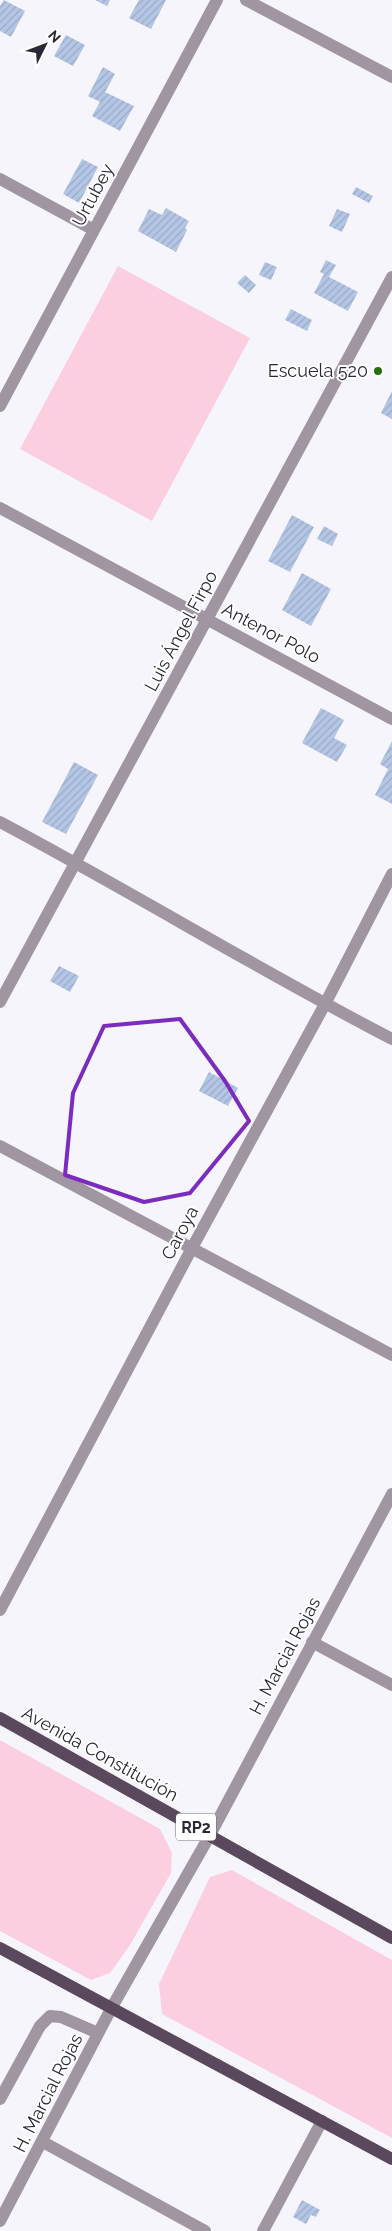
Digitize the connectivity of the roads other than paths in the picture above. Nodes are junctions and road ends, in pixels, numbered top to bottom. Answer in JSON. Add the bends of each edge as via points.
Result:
{"nodes":[{"id":1,"x":217,"y":0,"type":"edge"},
{"id":2,"x":246,"y":0,"type":"edge"},
{"id":3,"x":392,"y":77,"type":"edge"},
{"id":4,"x":0,"y":179,"type":"edge"},
{"id":5,"x":94,"y":230,"type":"junction"},
{"id":6,"x":392,"y":277,"type":"edge"},
{"id":7,"x":0,"y":406,"type":"edge"},
{"id":8,"x":0,"y":508,"type":"edge"},
{"id":9,"x":207,"y":619,"type":"junction"},
{"id":10,"x":392,"y":719,"type":"edge"},
{"id":11,"x":0,"y":822,"type":"edge"},
{"id":12,"x":76,"y":862,"type":"junction"},
{"id":13,"x":392,"y":874,"type":"edge"},
{"id":14,"x":0,"y":1002,"type":"edge"},
{"id":15,"x":325,"y":1004,"type":"junction"},
{"id":16,"x":392,"y":1039,"type":"edge"},
{"id":17,"x":0,"y":1146,"type":"edge"},
{"id":18,"x":192,"y":1248,"type":"junction"},
{"id":19,"x":392,"y":1355,"type":"edge"},
{"id":20,"x":392,"y":1494,"type":"edge"},
{"id":21,"x":0,"y":1610,"type":"edge"},
{"id":22,"x":312,"y":1642,"type":"junction"},
{"id":23,"x":392,"y":1686,"type":"edge"},
{"id":24,"x":0,"y":1718,"type":"edge"},
{"id":25,"x":210,"y":1835,"type":"junction"},
{"id":26,"x":392,"y":1938,"type":"edge"},
{"id":27,"x":0,"y":1948,"type":"edge"},
{"id":28,"x":112,"y":2007,"type":"junction"},
{"id":29,"x":98,"y":2033,"type":"junction"},
{"id":30,"x":0,"y":2099,"type":"edge"},
{"id":31,"x":322,"y":2121,"type":"junction"},
{"id":32,"x":43,"y":2142,"type":"junction"},
{"id":33,"x":392,"y":2159,"type":"edge"},
{"id":34,"x":0,"y":2221,"type":"edge"},
{"id":35,"x":205,"y":2231,"type":"edge"},
{"id":36,"x":263,"y":2231,"type":"edge"}],
"edges":[{"from":1,"to":5,"type":"street","name":"Urtubey"},
{"from":2,"to":3,"type":"street"},
{"from":4,"to":5,"type":"street"},
{"from":5,"to":7,"type":"street","name":"Urtubey"},
{"from":6,"to":9,"type":"street","name":"Luis Ángel Firpo"},
{"from":8,"to":9,"type":"street","name":"Antenor Polo"},
{"from":9,"to":10,"type":"street","name":"Antenor Polo"},
{"from":9,"to":12,"type":"street","name":"Luis Ángel Firpo"},
{"from":11,"to":12,"type":"street"},
{"from":12,"to":14,"type":"street","name":"Luis Ángel Firpo"},
{"from":12,"to":15,"type":"street"},
{"from":13,"to":15,"type":"street","name":"Caroya"},
{"from":15,"to":16,"type":"street"},
{"from":15,"to":18,"type":"street","name":"Caroya"},
{"from":17,"to":18,"type":"street"},
{"from":18,"to":19,"type":"street"},
{"from":18,"to":21,"type":"street","name":"Caroya"},
{"from":20,"to":22,"type":"street","name":"H. Marcial Rojas"},
{"from":22,"to":23,"type":"street"},
{"from":22,"to":25,"type":"street","name":"H. Marcial Rojas"},
{"from":24,"to":25,"type":"main road","name":"Avenida Constitución","number":"RP2"},
{"from":25,"to":26,"type":"main road","name":"Avenida Constitución","number":"RP2"},
{"from":25,"to":28,"type":"street","name":"H. Marcial Rojas"},
{"from":27,"to":28,"type":"main road"},
{"from":28,"to":29,"type":"street","name":"H. Marcial Rojas"},
{"from":28,"to":31,"type":"main road"},
{"from":29,"to":30,"type":"street","name":"H. Marcial Rojas","via":[[61,2017],[50,2016],[40,2026]]},
{"from":29,"to":32,"type":"street","name":"H. Marcial Rojas"},
{"from":31,"to":33,"type":"main road"},
{"from":31,"to":36,"type":"street"},
{"from":32,"to":34,"type":"street","name":"H. Marcial Rojas"},
{"from":32,"to":35,"type":"street"}]}
